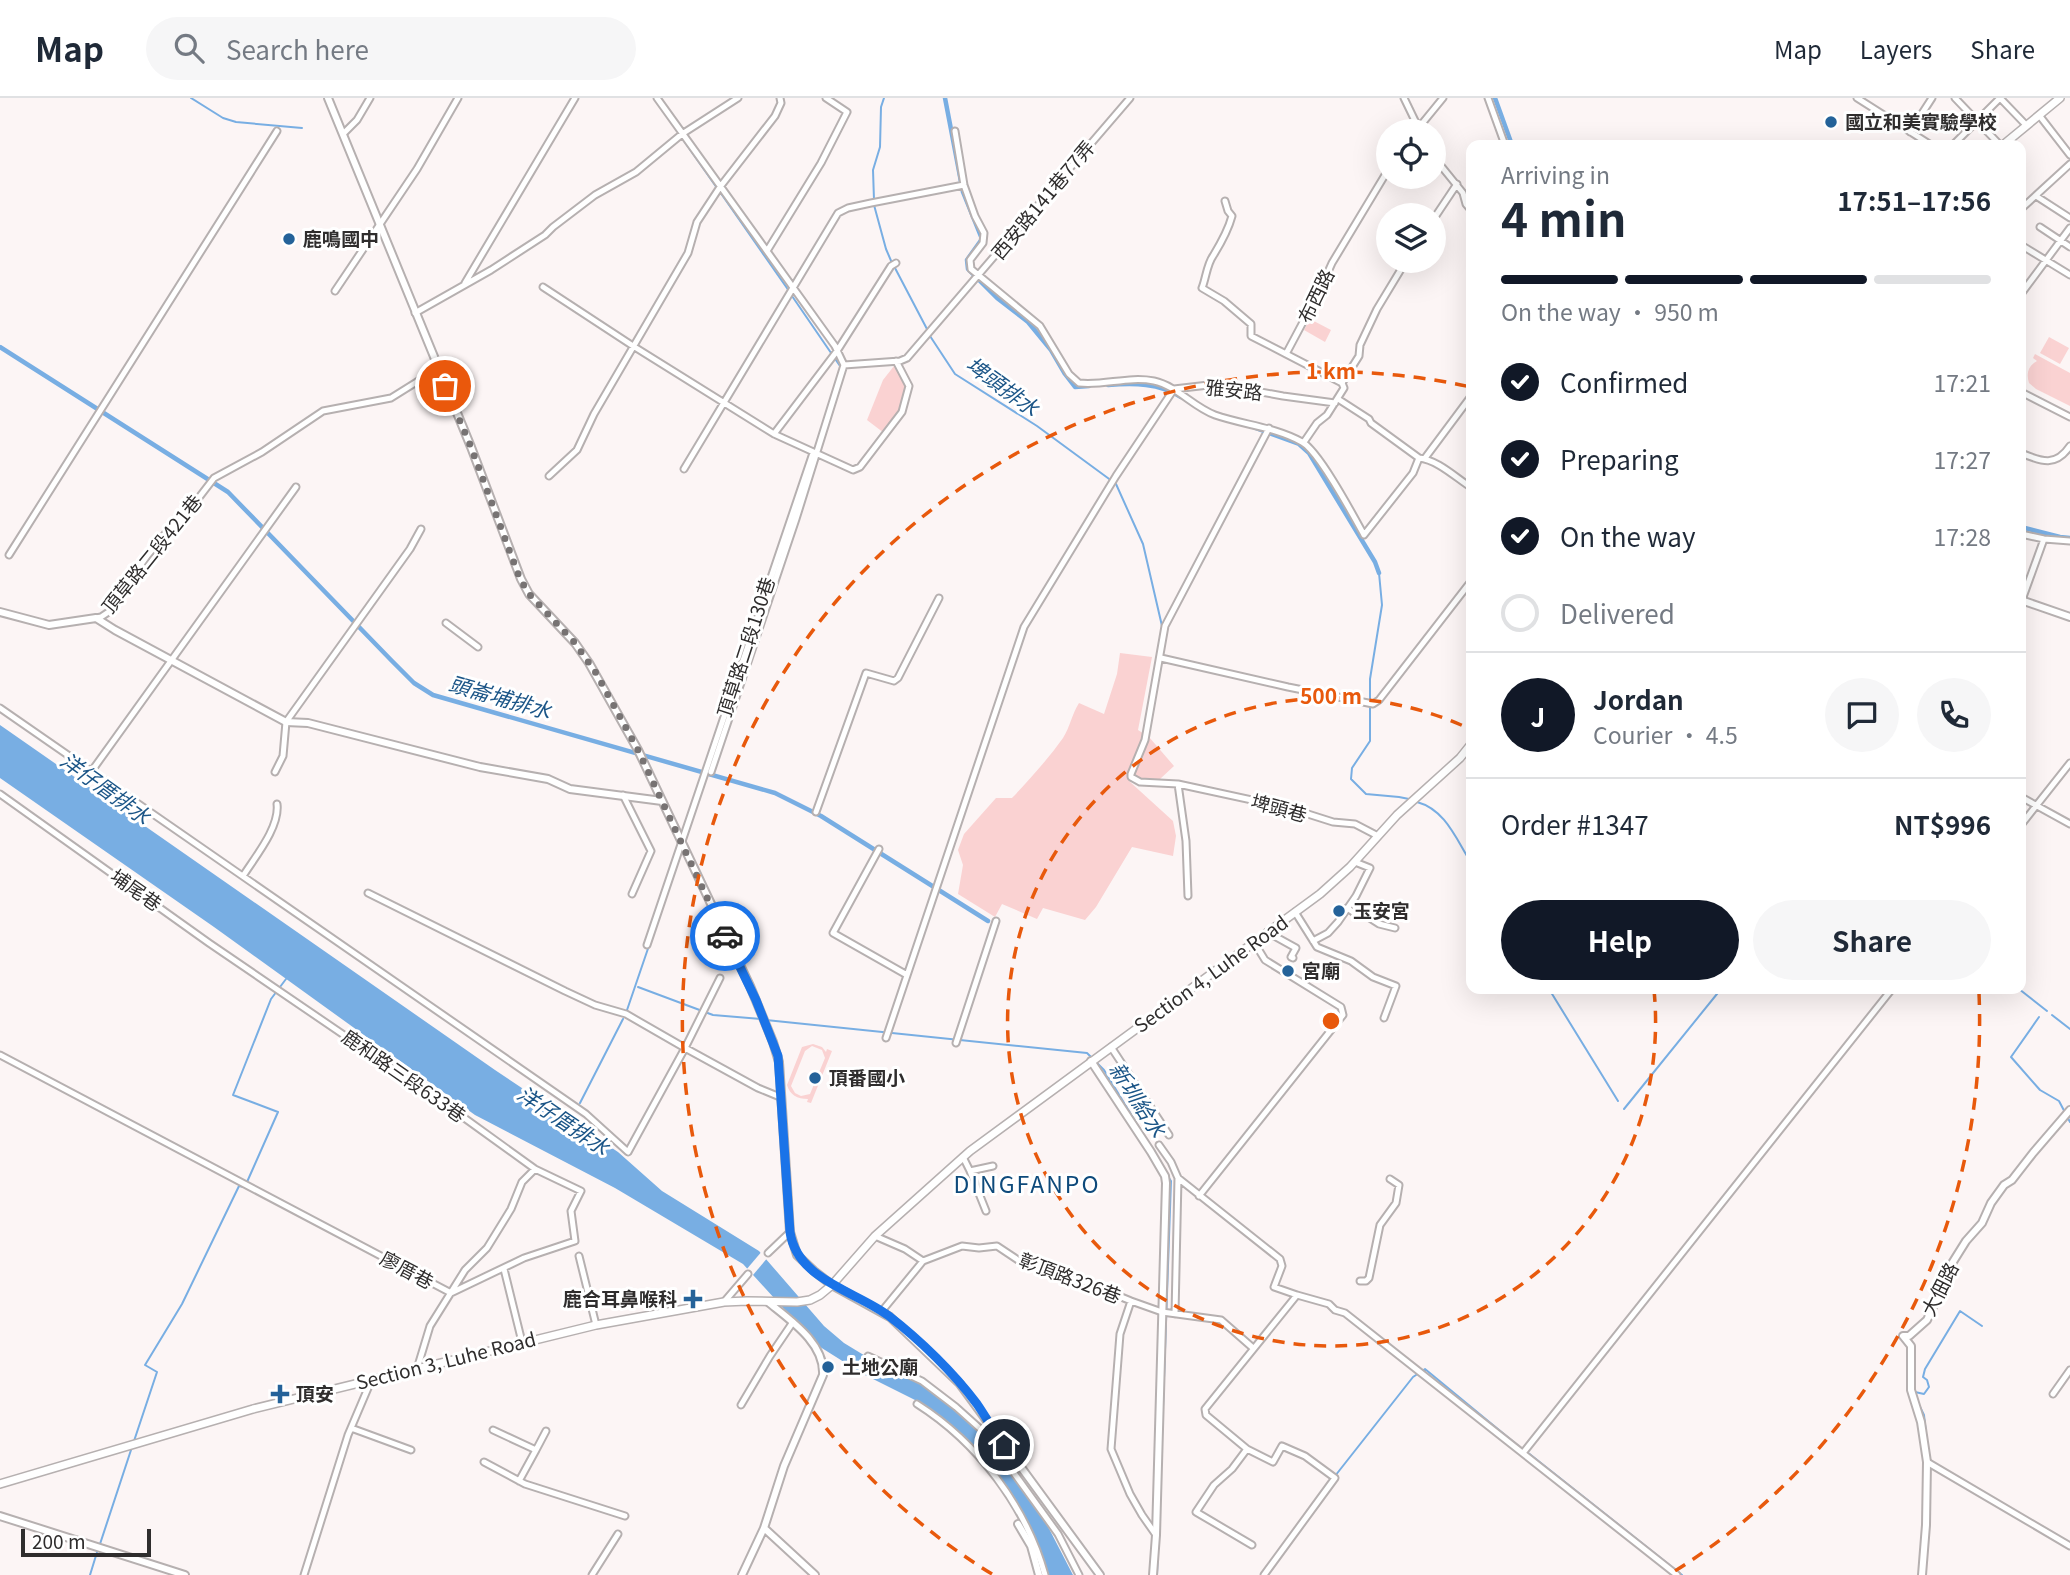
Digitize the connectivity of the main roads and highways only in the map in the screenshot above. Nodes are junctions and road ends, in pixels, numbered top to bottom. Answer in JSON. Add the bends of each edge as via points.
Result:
{"nodes":[{"id":1,"x":2060,"y":98,"type":"edge"},
{"id":2,"x":2007,"y":140,"type":"edge"},
{"id":3,"x":1466,"y":750,"type":"edge"},
{"id":4,"x":810,"y":1300,"type":"joint"},
{"id":5,"x":0,"y":1483,"type":"edge"}],
"edges":[{"from":1,"to":2,"type":"main road"},
{"from":3,"to":4,"type":"main road","name":"Section 4, Luhe Road","via":[[1320,894],[963,1157]]},
{"from":4,"to":5,"type":"main road","name":"Section 3, Luhe Road","via":[[724,1303],[596,1325],[253,1409]]}]}
